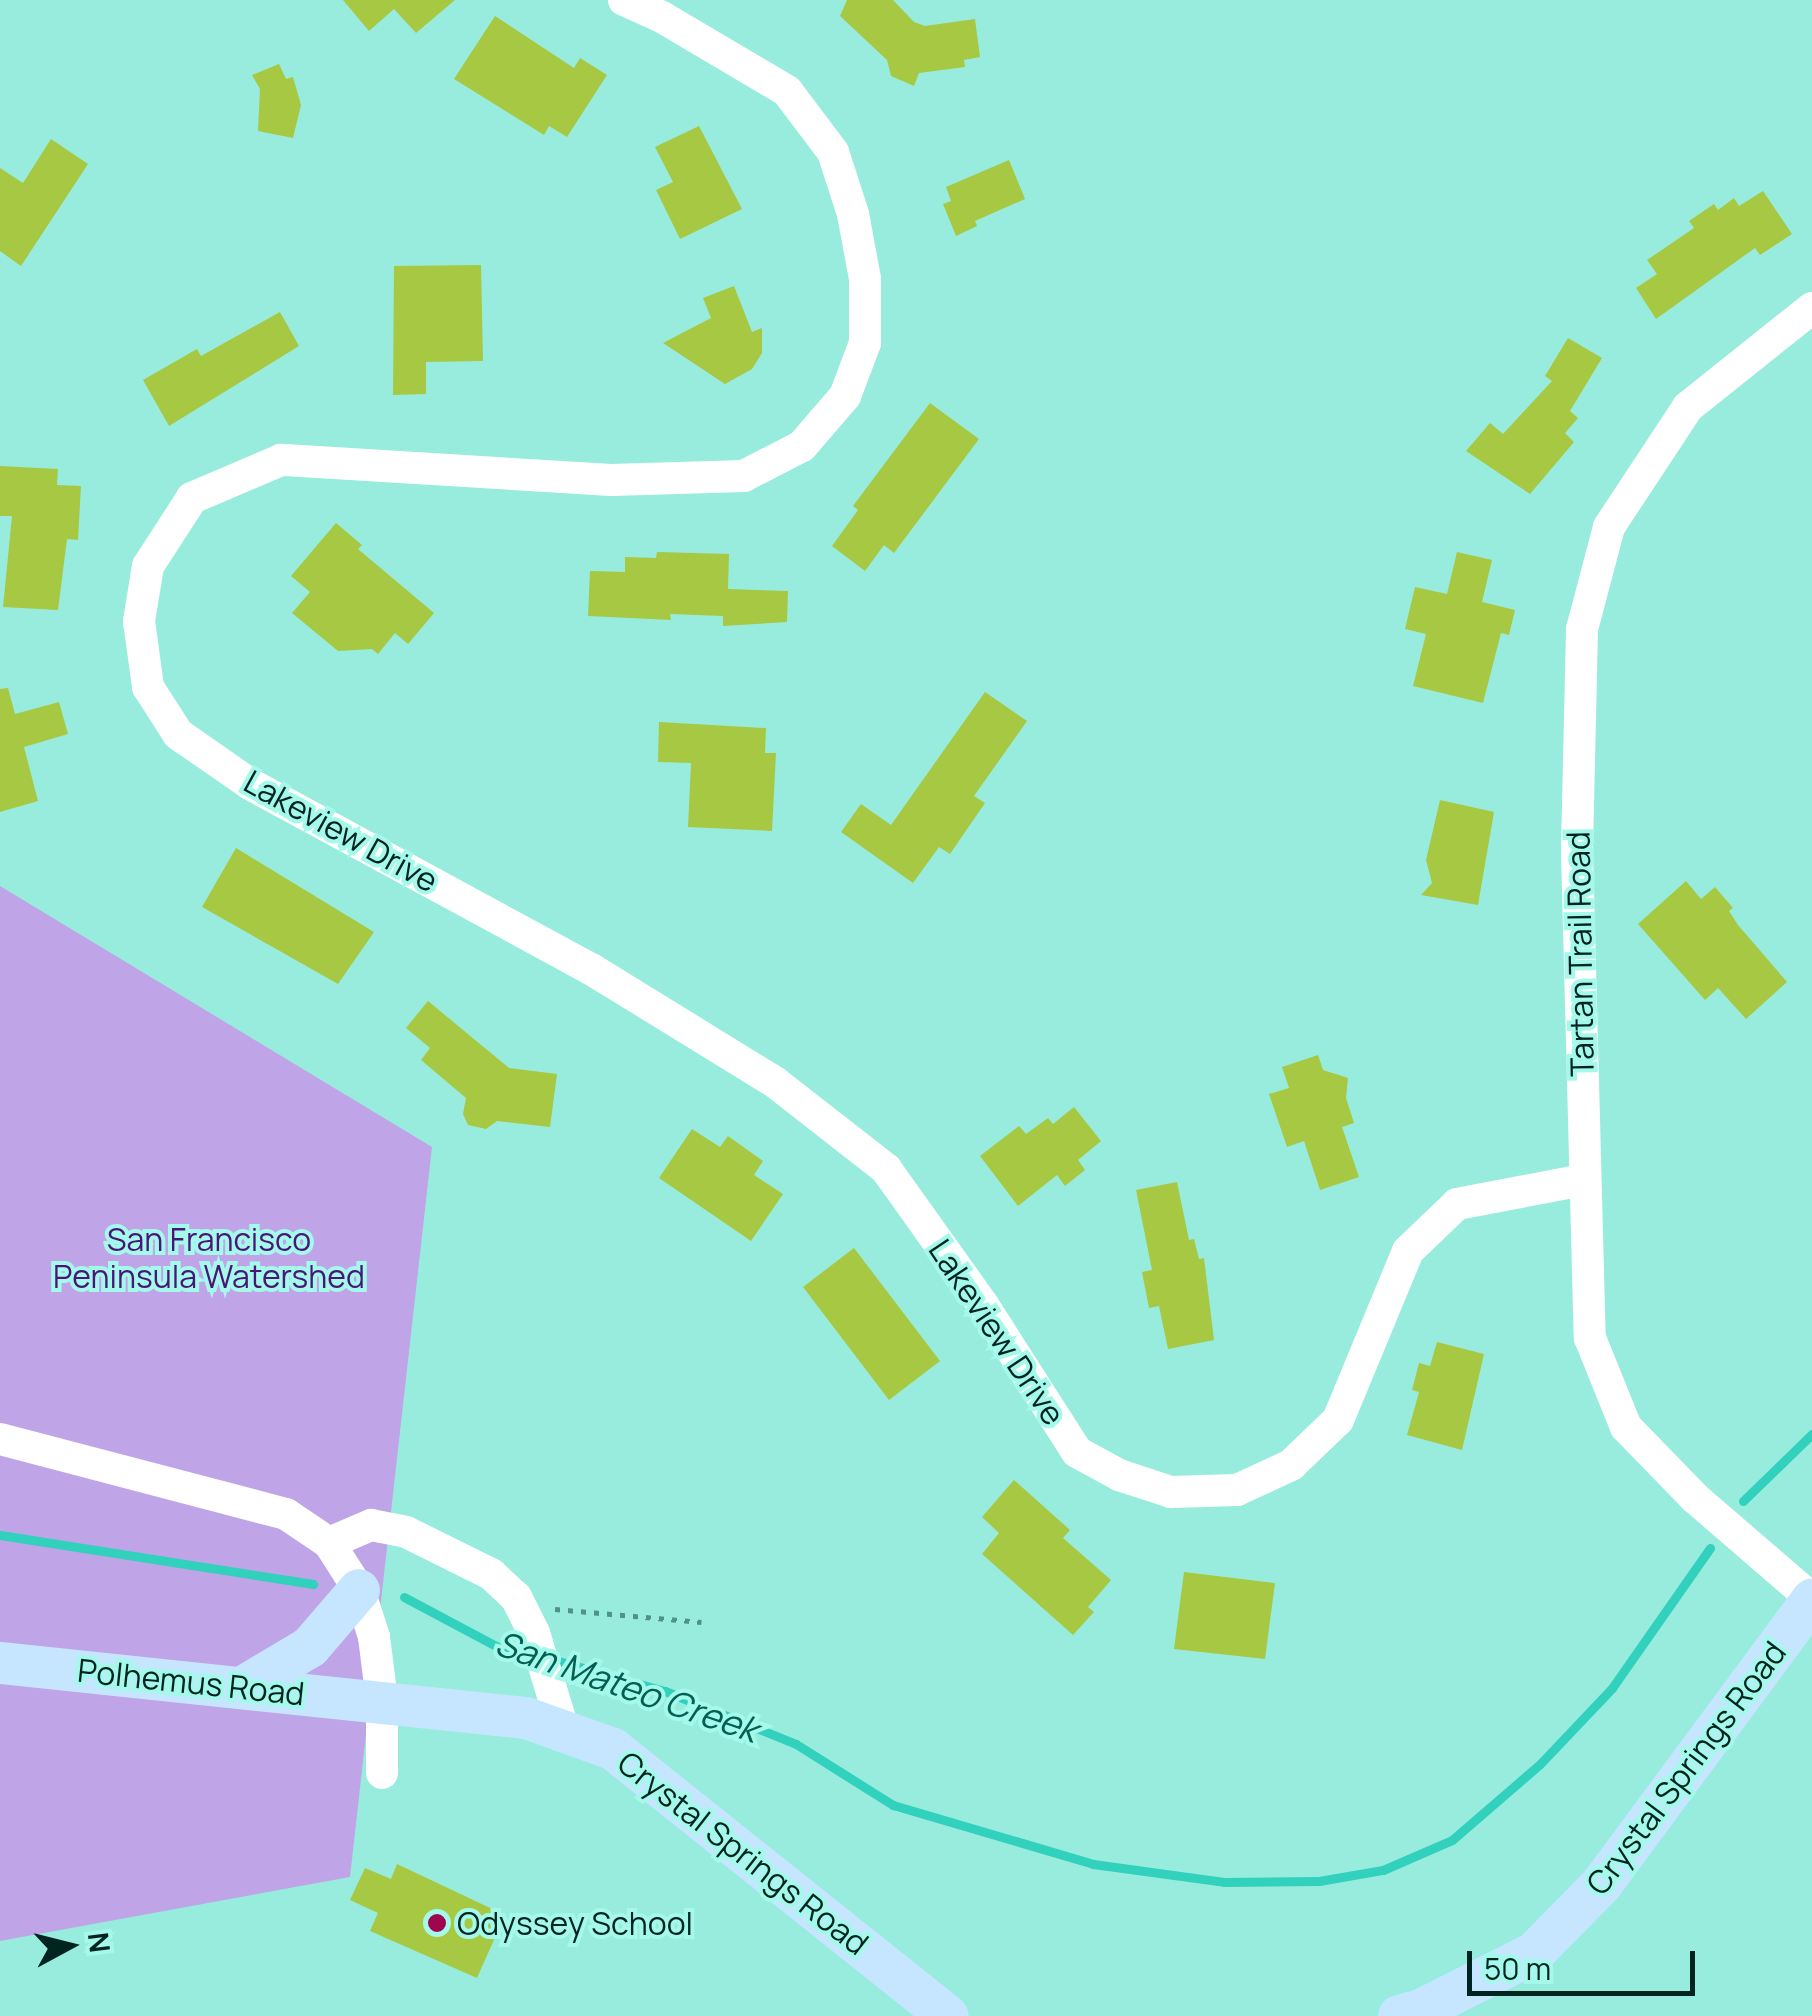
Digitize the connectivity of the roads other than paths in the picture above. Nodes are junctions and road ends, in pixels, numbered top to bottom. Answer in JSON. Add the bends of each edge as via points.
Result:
{"nodes":[{"id":1,"x":624,"y":0,"type":"edge"},
{"id":2,"x":1812,"y":308,"type":"edge"},
{"id":3,"x":1583,"y":1180,"type":"junction"},
{"id":4,"x":0,"y":1439,"type":"edge"},
{"id":5,"x":329,"y":1542,"type":"junction"},
{"id":6,"x":359,"y":1590,"type":"junction"},
{"id":7,"x":1812,"y":1599,"type":"edge"},
{"id":8,"x":0,"y":1664,"type":"edge"},
{"id":9,"x":243,"y":1687,"type":"junction"},
{"id":10,"x":382,"y":1700,"type":"junction"},
{"id":11,"x":558,"y":1711,"type":"junction"},
{"id":12,"x":382,"y":1773,"type":"dead end"},
{"id":13,"x":947,"y":2016,"type":"edge"},
{"id":14,"x":1399,"y":2016,"type":"edge"}],
"edges":[{"from":1,"to":3,"type":"street","name":"Lakeview Drive","via":[[787,91],[833,152],[865,279],[865,343],[846,396],[802,446],[744,476],[611,480],[281,460],[192,498],[148,566],[138,621],[148,687],[178,734],[250,784],[591,969],[776,1083],[886,1169],[1077,1452],[1118,1475],[1171,1492],[1236,1490],[1291,1464],[1338,1420],[1408,1252],[1457,1204]]},
{"from":2,"to":3,"type":"street","name":"Tartan Trail Road","via":[[1688,407],[1609,528],[1582,629]]},
{"from":3,"to":7,"type":"street","name":"Tartan Trail Road","via":[[1590,1338],[1626,1427],[1695,1498]]},
{"from":4,"to":5,"type":"street","via":[[286,1514]]},
{"from":5,"to":6,"type":"street"},
{"from":5,"to":11,"type":"street","via":[[371,1525],[406,1532],[491,1574],[528,1620]]},
{"from":6,"to":9,"type":"main road","via":[[310,1647]]},
{"from":6,"to":10,"type":"street","via":[[374,1637]]},
{"from":7,"to":14,"type":"main road","name":"Crystal Springs Road","via":[[1601,1885],[1534,1953]]},
{"from":8,"to":9,"type":"main road","name":"Polhemus Road"},
{"from":9,"to":10,"type":"main road","name":"Polhemus Road"},
{"from":10,"to":11,"type":"main road","name":"Crystal Springs Road","via":[[526,1718]]},
{"from":10,"to":12,"type":"street"},
{"from":11,"to":13,"type":"main road","name":"Crystal Springs Road"}]}
